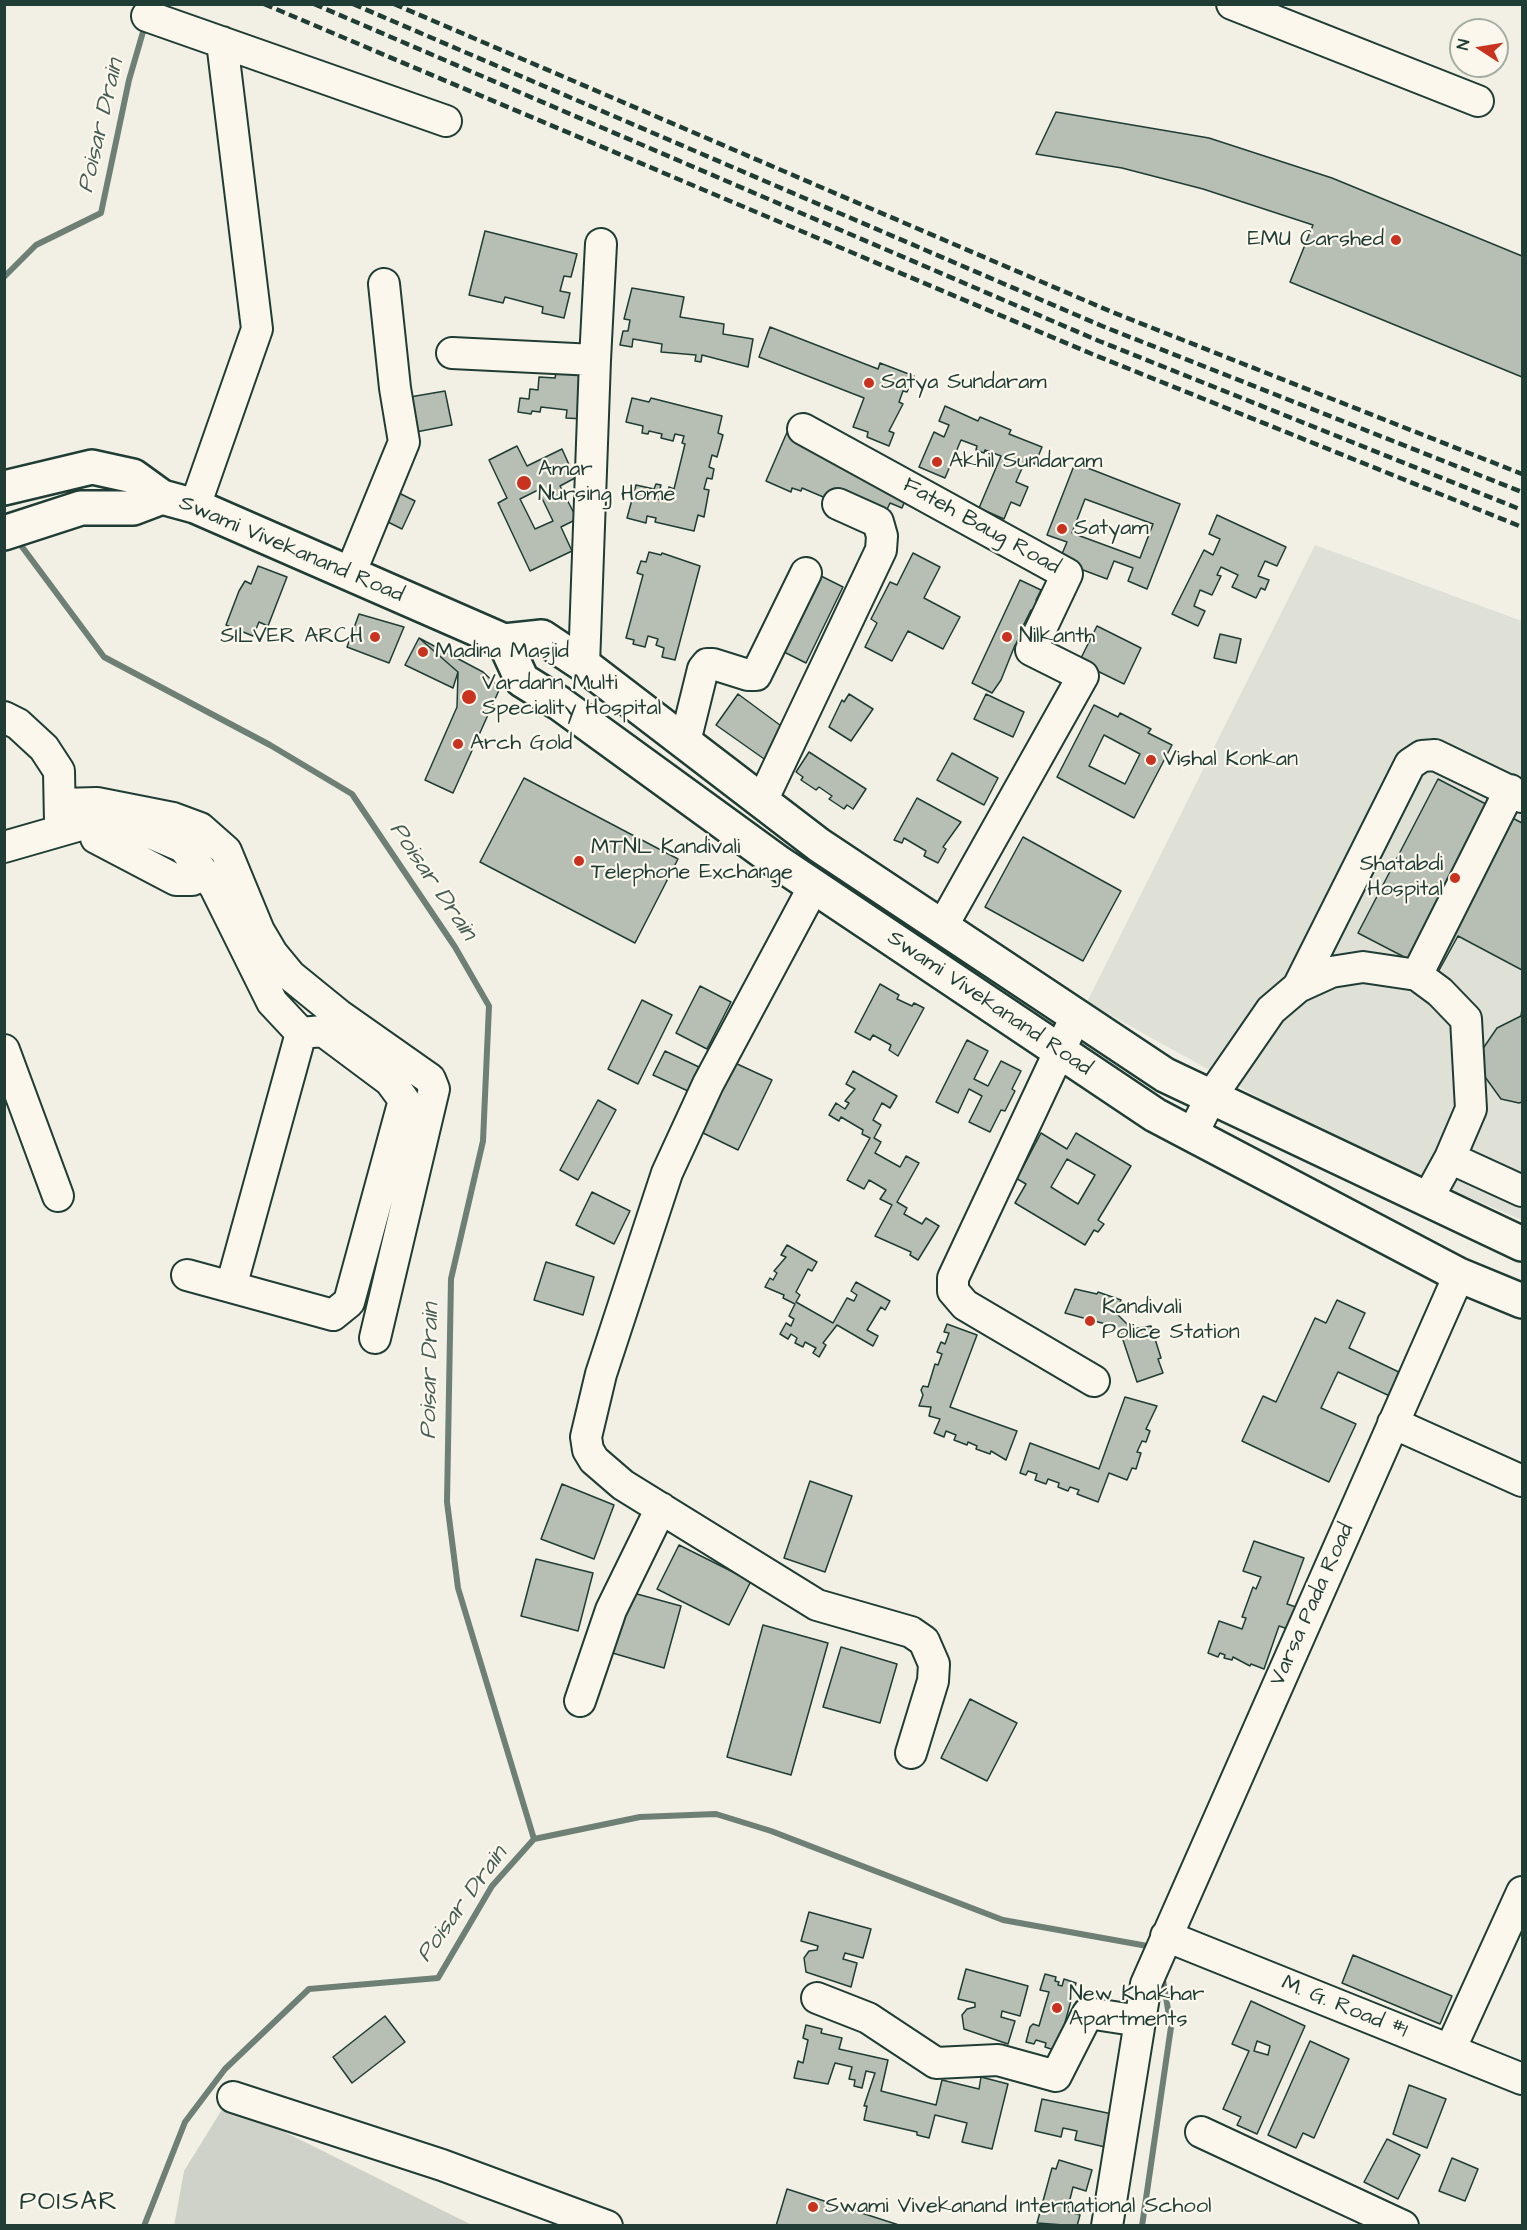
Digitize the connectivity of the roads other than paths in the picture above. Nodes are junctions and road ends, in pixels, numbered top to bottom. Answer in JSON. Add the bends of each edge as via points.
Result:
{"nodes":[{"id":1,"x":1232,"y":4,"type":"edge"},
{"id":2,"x":147,"y":16,"type":"dead end"},
{"id":3,"x":222,"y":42,"type":"junction"},
{"id":4,"x":1478,"y":101,"type":"dead end"},
{"id":5,"x":446,"y":121,"type":"dead end"},
{"id":6,"x":601,"y":244,"type":"dead end"},
{"id":7,"x":384,"y":284,"type":"dead end"},
{"id":8,"x":452,"y":353,"type":"dead end"},
{"id":9,"x":595,"y":360,"type":"junction"},
{"id":10,"x":802,"y":429,"type":"dead end"},
{"id":11,"x":4,"y":488,"type":"edge"},
{"id":12,"x":162,"y":497,"type":"junction"},
{"id":13,"x":838,"y":504,"type":"dead end"},
{"id":14,"x":195,"y":506,"type":"junction"},
{"id":15,"x":4,"y":533,"type":"edge"},
{"id":16,"x":806,"y":573,"type":"dead end"},
{"id":17,"x":350,"y":574,"type":"junction"},
{"id":18,"x":504,"y":640,"type":"junction"},
{"id":19,"x":584,"y":665,"type":"junction"},
{"id":20,"x":4,"y":717,"type":"edge"},
{"id":21,"x":685,"y":742,"type":"junction"},
{"id":22,"x":1516,"y":793,"type":"edge"},
{"id":23,"x":762,"y":801,"type":"junction"},
{"id":24,"x":60,"y":818,"type":"junction"},
{"id":25,"x":96,"y":838,"type":"dead end"},
{"id":26,"x":4,"y":847,"type":"edge"},
{"id":27,"x":199,"y":867,"type":"junction"},
{"id":28,"x":814,"y":886,"type":"junction"},
{"id":29,"x":942,"y":927,"type":"junction"},
{"id":30,"x":1417,"y":975,"type":"junction"},
{"id":31,"x":1298,"y":987,"type":"junction"},
{"id":32,"x":1076,"y":1016,"type":"junction"},
{"id":33,"x":301,"y":1033,"type":"junction"},
{"id":34,"x":4,"y":1050,"type":"edge"},
{"id":35,"x":1059,"y":1050,"type":"junction"},
{"id":36,"x":1211,"y":1097,"type":"junction"},
{"id":37,"x":1192,"y":1135,"type":"junction"},
{"id":38,"x":1450,"y":1158,"type":"junction"},
{"id":39,"x":1522,"y":1191,"type":"edge"},
{"id":40,"x":58,"y":1196,"type":"dead end"},
{"id":41,"x":1427,"y":1200,"type":"junction"},
{"id":42,"x":1522,"y":1244,"type":"edge"},
{"id":43,"x":188,"y":1275,"type":"dead end"},
{"id":44,"x":1459,"y":1275,"type":"junction"},
{"id":45,"x":231,"y":1287,"type":"junction"},
{"id":46,"x":1522,"y":1301,"type":"edge"},
{"id":47,"x":375,"y":1338,"type":"dead end"},
{"id":48,"x":1094,"y":1381,"type":"dead end"},
{"id":49,"x":1394,"y":1423,"type":"junction"},
{"id":50,"x":1522,"y":1481,"type":"edge"},
{"id":51,"x":661,"y":1508,"type":"junction"},
{"id":52,"x":580,"y":1701,"type":"dead end"},
{"id":53,"x":911,"y":1753,"type":"dead end"},
{"id":54,"x":1522,"y":1892,"type":"edge"},
{"id":55,"x":1166,"y":1936,"type":"junction"},
{"id":56,"x":817,"y":1998,"type":"dead end"},
{"id":57,"x":1140,"y":2021,"type":"junction"},
{"id":58,"x":1450,"y":2050,"type":"junction"},
{"id":59,"x":1522,"y":2079,"type":"edge"},
{"id":60,"x":233,"y":2097,"type":"dead end"},
{"id":61,"x":1201,"y":2132,"type":"dead end"},
{"id":62,"x":608,"y":2226,"type":"edge"},
{"id":63,"x":1107,"y":2226,"type":"edge"},
{"id":64,"x":1403,"y":2226,"type":"edge"}],
"edges":[{"from":1,"to":4,"type":"street"},
{"from":2,"to":3,"type":"street"},
{"from":3,"to":5,"type":"street"},
{"from":3,"to":14,"type":"street","via":[[256,329]]},
{"from":6,"to":9,"type":"street"},
{"from":7,"to":17,"type":"street","via":[[404,442]]},
{"from":8,"to":9,"type":"street"},
{"from":9,"to":19,"type":"street"},
{"from":10,"to":29,"type":"street","name":"Fateh Baug Road","via":[[1067,574],[1031,650],[1083,676]]},
{"from":11,"to":12,"type":"main road","via":[[92,467],[133,476]]},
{"from":12,"to":14,"type":"main road","name":"Swami Vivekanand Road"},
{"from":12,"to":15,"type":"main road","name":"Swami Vivekanand Road","via":[[133,508],[81,508]]},
{"from":13,"to":23,"type":"street","via":[[878,522],[881,550]]},
{"from":14,"to":17,"type":"main road","name":"Swami Vivekanand Road"},
{"from":16,"to":21,"type":"street","via":[[756,675],[706,664]]},
{"from":17,"to":18,"type":"main road","name":"Swami Vivekanand Road"},
{"from":18,"to":19,"type":"main road","name":"Swami Vivekanand Road","via":[[542,637]]},
{"from":18,"to":28,"type":"main road","name":"Swami Vivekanand Road","via":[[522,680]]},
{"from":19,"to":21,"type":"main road","name":"Swami Vivekanand Road"},
{"from":20,"to":24,"type":"street","via":[[18,724],[44,748],[59,771]]},
{"from":21,"to":23,"type":"main road","name":"Swami Vivekanand Road"},
{"from":22,"to":30,"type":"street"},
{"from":22,"to":31,"type":"street","via":[[1436,755],[1422,756],[1410,764]]},
{"from":23,"to":29,"type":"main road","name":"Swami Vivekanand Road","via":[[819,845]]},
{"from":24,"to":26,"type":"street"},
{"from":24,"to":27,"type":"street","via":[[148,832],[183,847]]},
{"from":24,"to":47,"type":"street","via":[[97,803],[173,818],[200,828],[226,851],[259,931],[291,976],[430,1079],[434,1089]]},
{"from":25,"to":27,"type":"street","via":[[176,880],[192,880]]},
{"from":27,"to":33,"type":"street","via":[[215,887],[272,1002]]},
{"from":28,"to":35,"type":"main road","name":"Swami Vivekanand Road"},
{"from":28,"to":51,"type":"street","via":[[708,1084],[667,1173],[602,1374],[586,1437],[594,1460]]},
{"from":29,"to":32,"type":"main road","name":"Swami Vivekanand Road"},
{"from":30,"to":31,"type":"street","via":[[1363,967],[1331,972]]},
{"from":30,"to":38,"type":"street","via":[[1466,1019],[1471,1109]]},
{"from":31,"to":36,"type":"street","via":[[1271,1010]]},
{"from":32,"to":35,"type":"street"},
{"from":32,"to":36,"type":"main road","name":"Swami Vivekanand Road","via":[[1165,1075]]},
{"from":33,"to":45,"type":"street"},
{"from":33,"to":45,"type":"street","via":[[323,1031],[390,1081],[404,1100],[349,1302],[333,1315]]},
{"from":34,"to":40,"type":"street"},
{"from":35,"to":37,"type":"main road","name":"Swami Vivekanand Road","via":[[1155,1115]]},
{"from":35,"to":48,"type":"street","via":[[953,1278],[953,1291],[965,1305]]},
{"from":36,"to":37,"type":"street"},
{"from":36,"to":41,"type":"main road","name":"Swami Vivekanand Road"},
{"from":37,"to":44,"type":"main road","name":"Swami Vivekanand Road"},
{"from":38,"to":39,"type":"street"},
{"from":38,"to":41,"type":"street"},
{"from":41,"to":42,"type":"main road","name":"Swami Vivekanand Road"},
{"from":43,"to":45,"type":"street"},
{"from":44,"to":46,"type":"main road","name":"Swami Vivekanand Road"},
{"from":44,"to":49,"type":"street","name":"Varsa Pada Road"},
{"from":49,"to":50,"type":"street"},
{"from":49,"to":55,"type":"street","name":"Varsa Pada Road"},
{"from":51,"to":52,"type":"street","via":[[610,1610]]},
{"from":51,"to":53,"type":"street","via":[[818,1605],[911,1632],[924,1641],[934,1664],[933,1681]]},
{"from":54,"to":58,"type":"street"},
{"from":55,"to":57,"type":"street","name":"Varsa Pada Road","via":[[1146,1984]]},
{"from":55,"to":58,"type":"street","name":"M. G. Road #1"},
{"from":56,"to":57,"type":"street","via":[[868,2018],[936,2063],[998,2060],[1056,2076],[1088,2013]]},
{"from":57,"to":63,"type":"street","name":"Varsa Pada Road"},
{"from":58,"to":59,"type":"street","name":"M. G. Road #1"},
{"from":60,"to":62,"type":"street","via":[[442,2164]]},
{"from":61,"to":64,"type":"street"}]}
